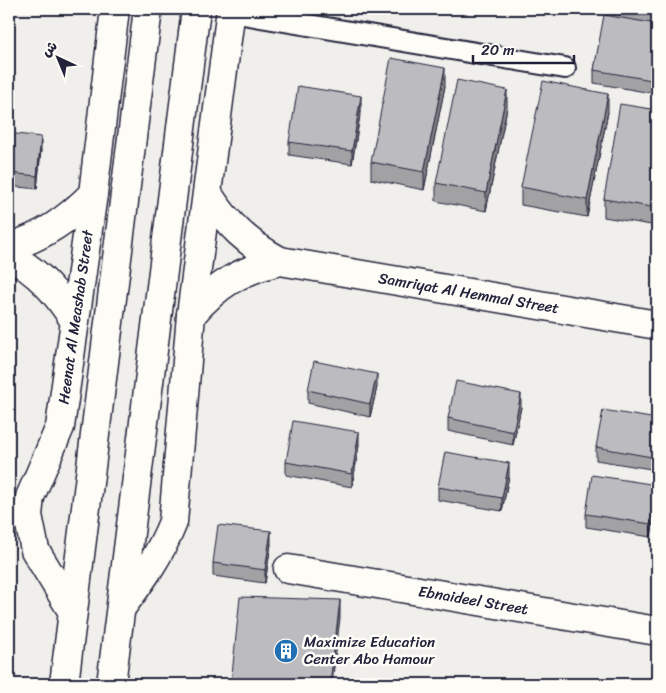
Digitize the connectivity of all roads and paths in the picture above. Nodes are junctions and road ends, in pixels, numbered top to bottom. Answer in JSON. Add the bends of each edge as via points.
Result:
{"nodes":[{"id":1,"x":115,"y":9,"type":"edge"},
{"id":2,"x":148,"y":9,"type":"edge"},
{"id":3,"x":196,"y":9,"type":"edge"},
{"id":4,"x":231,"y":10,"type":"edge"},
{"id":5,"x":565,"y":68,"type":"dead end"},
{"id":6,"x":93,"y":194,"type":"junction"},
{"id":7,"x":208,"y":194,"type":"junction"},
{"id":8,"x":9,"y":247,"type":"edge"},
{"id":9,"x":9,"y":256,"type":"edge"},
{"id":10,"x":280,"y":261,"type":"junction"},
{"id":11,"x":191,"y":315,"type":"junction"},
{"id":12,"x":74,"y":320,"type":"junction"},
{"id":13,"x":657,"y":325,"type":"edge"},
{"id":14,"x":288,"y":569,"type":"dead end"},
{"id":15,"x":121,"y":608,"type":"junction"},
{"id":16,"x":72,"y":610,"type":"junction"},
{"id":17,"x":657,"y":631,"type":"edge"},
{"id":18,"x":64,"y":684,"type":"edge"},
{"id":19,"x":111,"y":684,"type":"edge"}],
"edges":[{"from":1,"to":6,"type":"street","name":"Heenat Al Meashab Street"},
{"from":2,"to":16,"type":"street"},
{"from":3,"to":15,"type":"street"},
{"from":4,"to":5,"type":"lane"},
{"from":4,"to":7,"type":"street"},
{"from":6,"to":8,"type":"street","via":[[50,230]]},
{"from":6,"to":12,"type":"street","name":"Heenat Al Meashab Street"},
{"from":7,"to":10,"type":"street","name":"Samriyat Al Hemmal Street","via":[[238,234]]},
{"from":7,"to":11,"type":"street"},
{"from":9,"to":12,"type":"street","via":[[42,279]]},
{"from":10,"to":11,"type":"street","name":"Samriyat Al Hemmal Street","via":[[254,267],[230,279]]},
{"from":10,"to":13,"type":"street","name":"Samriyat Al Hemmal Street"},
{"from":11,"to":15,"type":"street","via":[[173,522],[163,547]]},
{"from":12,"to":16,"type":"street","name":"Heenat Al Meashab Street","via":[[60,427],[30,496],[28,515],[35,550]]},
{"from":14,"to":17,"type":"street","name":"Ebnaideel Street"},
{"from":15,"to":19,"type":"street"},
{"from":16,"to":18,"type":"street"}]}
